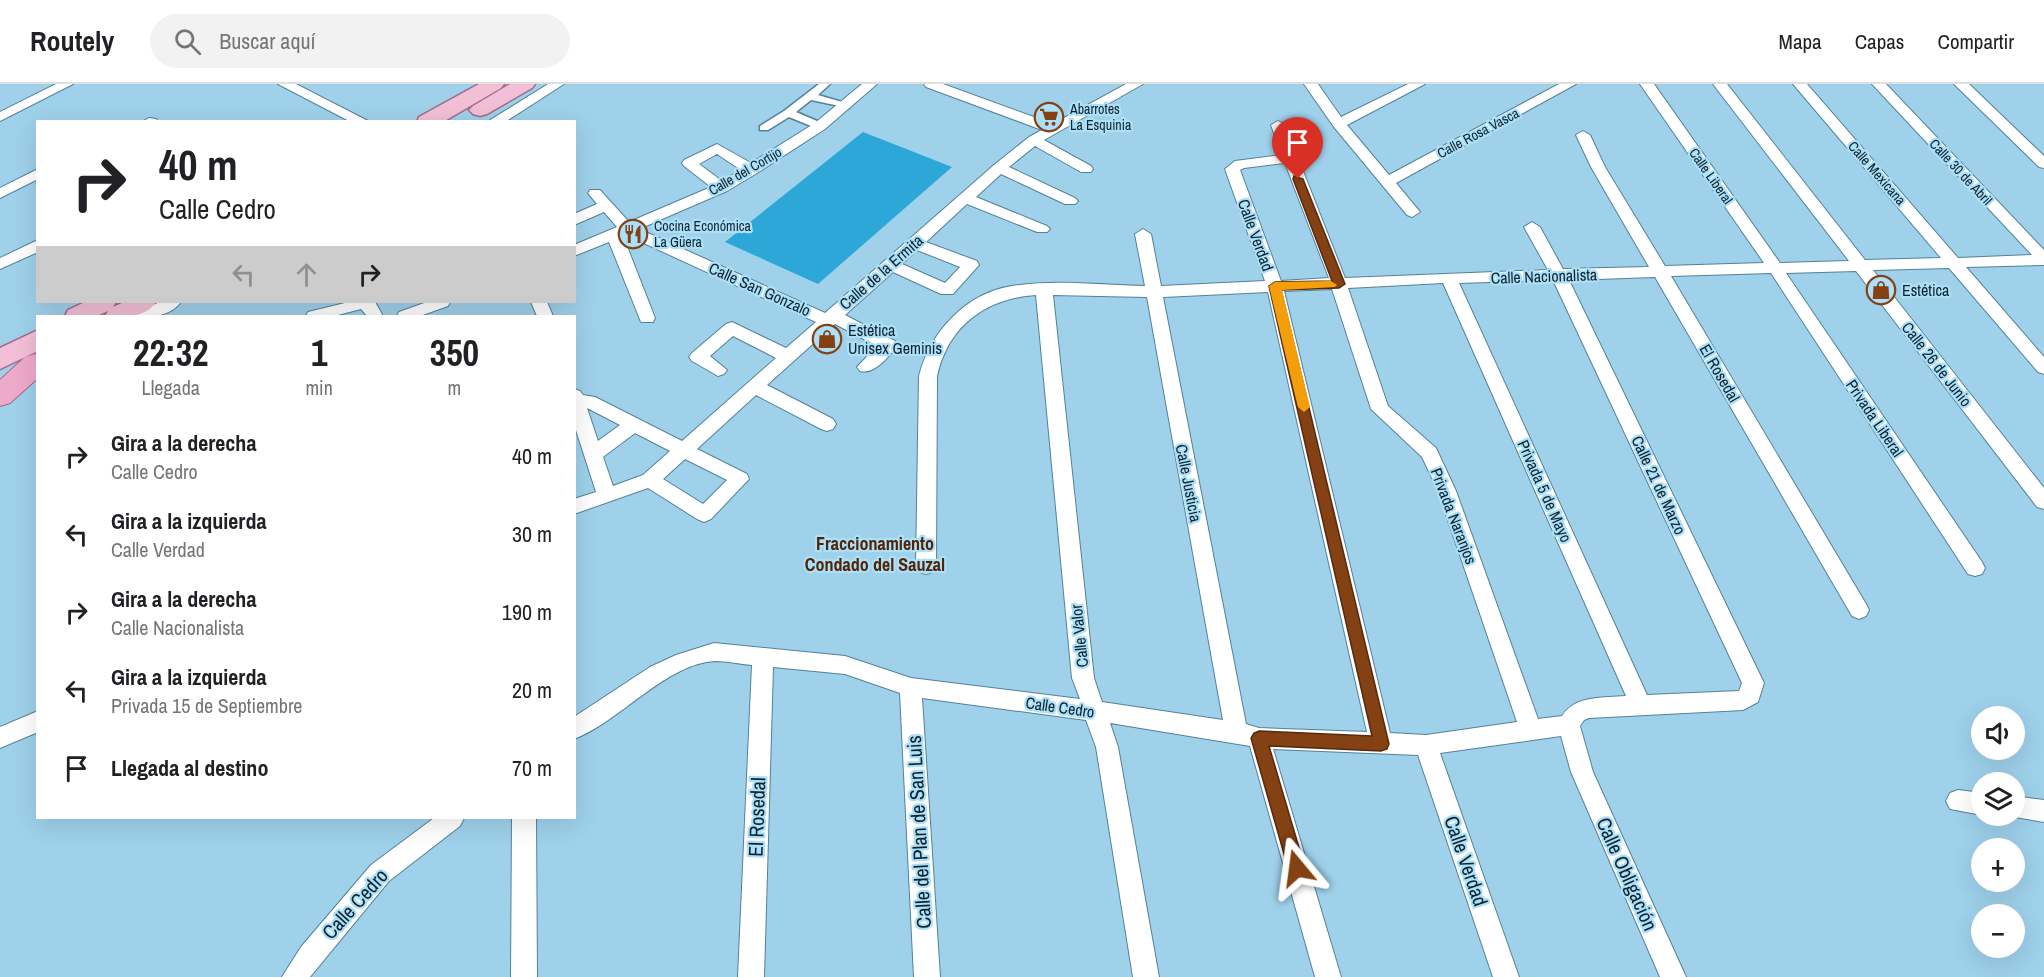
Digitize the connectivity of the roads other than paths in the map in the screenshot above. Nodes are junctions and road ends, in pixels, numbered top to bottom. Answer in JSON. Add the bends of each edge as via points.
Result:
{"nodes":[{"id":1,"x":66,"y":84,"type":"edge"},
{"id":2,"x":285,"y":84,"type":"edge"},
{"id":3,"x":494,"y":84,"type":"edge"},
{"id":4,"x":525,"y":84,"type":"edge"},
{"id":5,"x":557,"y":84,"type":"edge"},
{"id":6,"x":825,"y":84,"type":"edge"},
{"id":7,"x":870,"y":84,"type":"edge"},
{"id":8,"x":931,"y":84,"type":"edge"},
{"id":9,"x":1102,"y":84,"type":"edge"},
{"id":10,"x":1311,"y":84,"type":"edge"},
{"id":11,"x":1418,"y":84,"type":"edge"},
{"id":12,"x":1569,"y":84,"type":"edge"},
{"id":13,"x":1647,"y":84,"type":"edge"},
{"id":14,"x":1720,"y":84,"type":"edge"},
{"id":15,"x":1800,"y":84,"type":"edge"},
{"id":16,"x":1879,"y":84,"type":"edge"},
{"id":17,"x":1961,"y":84,"type":"edge"},
{"id":18,"x":1130,"y":88,"type":"edge"},
{"id":19,"x":810,"y":96,"type":"junction"},
{"id":20,"x":845,"y":106,"type":"junction"},
{"id":21,"x":788,"y":113,"type":"junction"},
{"id":22,"x":0,"y":117,"type":"edge"},
{"id":23,"x":359,"y":120,"type":"edge"},
{"id":24,"x":431,"y":120,"type":"edge"},
{"id":25,"x":462,"y":120,"type":"edge"},
{"id":26,"x":497,"y":120,"type":"edge"},
{"id":27,"x":1339,"y":124,"type":"junction"},
{"id":28,"x":1278,"y":125,"type":"dead end"},
{"id":29,"x":820,"y":126,"type":"junction"},
{"id":30,"x":764,"y":128,"type":"dead end"},
{"id":31,"x":1053,"y":129,"type":"junction"},
{"id":32,"x":1583,"y":135,"type":"dead end"},
{"id":33,"x":1034,"y":140,"type":"junction"},
{"id":34,"x":1289,"y":158,"type":"junction"},
{"id":35,"x":2044,"y":164,"type":"edge"},
{"id":36,"x":999,"y":168,"type":"junction"},
{"id":37,"x":1086,"y":169,"type":"dead end"},
{"id":38,"x":752,"y":170,"type":"junction"},
{"id":39,"x":36,"y":174,"type":"edge"},
{"id":40,"x":1387,"y":182,"type":"junction"},
{"id":41,"x":722,"y":188,"type":"junction"},
{"id":42,"x":595,"y":193,"type":"dead end"},
{"id":43,"x":0,"y":194,"type":"edge"},
{"id":44,"x":966,"y":198,"type":"junction"},
{"id":45,"x":1070,"y":201,"type":"dead end"},
{"id":46,"x":606,"y":206,"type":"junction"},
{"id":47,"x":1412,"y":213,"type":"dead end"},
{"id":48,"x":576,"y":220,"type":"edge"},
{"id":49,"x":576,"y":224,"type":"edge"},
{"id":50,"x":1532,"y":227,"type":"dead end"},
{"id":51,"x":1042,"y":229,"type":"dead end"},
{"id":52,"x":620,"y":232,"type":"junction"},
{"id":53,"x":1143,"y":234,"type":"dead end"},
{"id":54,"x":915,"y":243,"type":"junction"},
{"id":55,"x":591,"y":244,"type":"junction"},
{"id":56,"x":36,"y":246,"type":"edge"},
{"id":57,"x":576,"y":250,"type":"edge"},
{"id":58,"x":2044,"y":260,"type":"edge"},
{"id":59,"x":1954,"y":263,"type":"junction"},
{"id":60,"x":0,"y":264,"type":"edge"},
{"id":61,"x":891,"y":265,"type":"junction"},
{"id":62,"x":1861,"y":266,"type":"junction"},
{"id":63,"x":1775,"y":268,"type":"junction"},
{"id":64,"x":1661,"y":271,"type":"junction"},
{"id":65,"x":1559,"y":276,"type":"junction"},
{"id":66,"x":1449,"y":278,"type":"junction"},
{"id":67,"x":1339,"y":284,"type":"junction"},
{"id":68,"x":1275,"y":286,"type":"junction"},
{"id":69,"x":1044,"y":289,"type":"junction"},
{"id":70,"x":1154,"y":292,"type":"junction"},
{"id":71,"x":102,"y":303,"type":"edge"},
{"id":72,"x":141,"y":303,"type":"edge"},
{"id":73,"x":171,"y":303,"type":"edge"},
{"id":74,"x":439,"y":303,"type":"edge"},
{"id":75,"x":79,"y":315,"type":"edge"},
{"id":76,"x":119,"y":315,"type":"edge"},
{"id":77,"x":145,"y":315,"type":"edge"},
{"id":78,"x":318,"y":315,"type":"edge"},
{"id":79,"x":374,"y":315,"type":"edge"},
{"id":80,"x":408,"y":315,"type":"edge"},
{"id":81,"x":829,"y":317,"type":"junction"},
{"id":82,"x":647,"y":318,"type":"dead end"},
{"id":83,"x":36,"y":355,"type":"edge"},
{"id":84,"x":36,"y":356,"type":"edge"},
{"id":85,"x":36,"y":356,"type":"edge"},
{"id":86,"x":787,"y":356,"type":"junction"},
{"id":87,"x":0,"y":360,"type":"edge"},
{"id":88,"x":866,"y":367,"type":"dead end"},
{"id":89,"x":2044,"y":368,"type":"edge"},
{"id":90,"x":718,"y":370,"type":"dead end"},
{"id":91,"x":0,"y":383,"type":"edge"},
{"id":92,"x":756,"y":387,"type":"junction"},
{"id":93,"x":0,"y":396,"type":"edge"},
{"id":94,"x":576,"y":398,"type":"edge"},
{"id":95,"x":827,"y":424,"type":"dead end"},
{"id":96,"x":633,"y":425,"type":"junction"},
{"id":97,"x":683,"y":451,"type":"junction"},
{"id":98,"x":594,"y":454,"type":"junction"},
{"id":99,"x":650,"y":480,"type":"junction"},
{"id":100,"x":607,"y":496,"type":"junction"},
{"id":101,"x":2044,"y":502,"type":"edge"},
{"id":102,"x":576,"y":506,"type":"edge"},
{"id":103,"x":926,"y":566,"type":"dead end"},
{"id":104,"x":1975,"y":568,"type":"dead end"},
{"id":105,"x":1859,"y":610,"type":"dead end"},
{"id":106,"x":763,"y":657,"type":"junction"},
{"id":107,"x":912,"y":687,"type":"junction"},
{"id":108,"x":1640,"y":704,"type":"junction"},
{"id":109,"x":1094,"y":711,"type":"junction"},
{"id":110,"x":36,"y":722,"type":"edge"},
{"id":111,"x":1569,"y":725,"type":"junction"},
{"id":112,"x":576,"y":728,"type":"edge"},
{"id":113,"x":1531,"y":730,"type":"junction"},
{"id":114,"x":1236,"y":732,"type":"junction"},
{"id":115,"x":0,"y":738,"type":"edge"},
{"id":116,"x":1259,"y":738,"type":"junction"},
{"id":117,"x":1381,"y":744,"type":"junction"},
{"id":118,"x":1425,"y":745,"type":"junction"},
{"id":119,"x":1958,"y":801,"type":"dead end"},
{"id":120,"x":1971,"y":803,"type":"edge"},
{"id":121,"x":2025,"y":808,"type":"edge"},
{"id":122,"x":2044,"y":811,"type":"edge"},
{"id":123,"x":451,"y":819,"type":"edge"},
{"id":124,"x":524,"y":819,"type":"edge"},
{"id":125,"x":295,"y":977,"type":"edge"},
{"id":126,"x":524,"y":977,"type":"edge"},
{"id":127,"x":751,"y":977,"type":"edge"},
{"id":128,"x":927,"y":977,"type":"edge"},
{"id":129,"x":1146,"y":977,"type":"edge"},
{"id":130,"x":1328,"y":977,"type":"edge"},
{"id":131,"x":1506,"y":977,"type":"edge"},
{"id":132,"x":1672,"y":977,"type":"edge"}],
"edges":[{"from":1,"to":22,"type":"street"},
{"from":2,"to":23,"type":"street"},
{"from":3,"to":24,"type":"main road"},
{"from":4,"to":25,"type":"main road"},
{"from":5,"to":26,"type":"street"},
{"from":6,"to":19,"type":"street"},
{"from":7,"to":20,"type":"street","name":"Calle del Cortijo"},
{"from":8,"to":31,"type":"street"},
{"from":9,"to":18,"type":"street"},
{"from":10,"to":27,"type":"street"},
{"from":11,"to":27,"type":"street"},
{"from":12,"to":40,"type":"street","name":"Calle Rosa Vasca"},
{"from":13,"to":63,"type":"street","name":"Calle Liberal"},
{"from":14,"to":62,"type":"street","name":"Calle 26 de Junio"},
{"from":15,"to":59,"type":"street","name":"Calle Mexicana"},
{"from":16,"to":58,"type":"street","name":"Calle 30 de Abril"},
{"from":17,"to":35,"type":"street"},
{"from":18,"to":31,"type":"street","name":"Calle de la Ermita"},
{"from":19,"to":20,"type":"street"},
{"from":19,"to":21,"type":"street"},
{"from":20,"to":29,"type":"street","name":"Calle del Cortijo"},
{"from":21,"to":29,"type":"street"},
{"from":21,"to":30,"type":"street"},
{"from":27,"to":40,"type":"street"},
{"from":28,"to":34,"type":"street","name":"Privada Naranjos"},
{"from":29,"to":38,"type":"street","name":"Calle del Cortijo"},
{"from":31,"to":33,"type":"street","name":"Calle de la Ermita"},
{"from":32,"to":64,"type":"street","name":"El Rosedal"},
{"from":33,"to":36,"type":"street","name":"Calle de la Ermita"},
{"from":33,"to":37,"type":"street"},
{"from":34,"to":67,"type":"street","name":"Privada Naranjos"},
{"from":34,"to":68,"type":"street","name":"Calle Verdad","via":[[1240,164],[1232,169]]},
{"from":36,"to":44,"type":"street","name":"Calle de la Ermita"},
{"from":36,"to":45,"type":"street"},
{"from":38,"to":41,"type":"street","name":"Calle del Cortijo"},
{"from":38,"to":41,"type":"street","via":[[717,148],[689,163]]},
{"from":39,"to":43,"type":"street"},
{"from":40,"to":47,"type":"street"},
{"from":41,"to":52,"type":"street","name":"Calle del Cortijo"},
{"from":42,"to":46,"type":"street"},
{"from":44,"to":51,"type":"street"},
{"from":44,"to":54,"type":"street","name":"Calle de la Ermita"},
{"from":46,"to":48,"type":"street"},
{"from":46,"to":52,"type":"street"},
{"from":49,"to":55,"type":"street"},
{"from":50,"to":65,"type":"street","name":"Calle 21 de Marzo"},
{"from":52,"to":55,"type":"street","name":"Calle del Cortijo"},
{"from":52,"to":81,"type":"street","name":"Calle San Gonzalo"},
{"from":52,"to":82,"type":"street"},
{"from":53,"to":70,"type":"street","name":"Calle Justicia"},
{"from":54,"to":61,"type":"street","name":"Calle de la Ermita"},
{"from":54,"to":61,"type":"street","via":[[971,266],[947,290]]},
{"from":55,"to":57,"type":"street","name":"Calle del Cortijo"},
{"from":56,"to":60,"type":"street"},
{"from":58,"to":59,"type":"street","name":"Calle Nacionalista"},
{"from":59,"to":62,"type":"street","name":"Calle Nacionalista"},
{"from":59,"to":89,"type":"street","name":"Calle Mexicana"},
{"from":61,"to":81,"type":"street","name":"Calle de la Ermita"},
{"from":62,"to":63,"type":"street","name":"Calle Nacionalista"},
{"from":62,"to":101,"type":"street","name":"Calle 26 de Junio"},
{"from":63,"to":64,"type":"street","name":"Calle Nacionalista"},
{"from":63,"to":104,"type":"street","name":"Privada Liberal"},
{"from":64,"to":65,"type":"street","name":"Calle Nacionalista"},
{"from":64,"to":105,"type":"street","name":"El Rosedal"},
{"from":65,"to":66,"type":"street","name":"Calle Nacionalista"},
{"from":65,"to":108,"type":"street","name":"Calle 21 de Marzo","via":[[1753,683],[1750,695],[1743,700]]},
{"from":66,"to":67,"type":"street","name":"Calle Nacionalista"},
{"from":66,"to":108,"type":"street","name":"Privada 5 de Mayo"},
{"from":67,"to":68,"type":"street","name":"Calle Nacionalista"},
{"from":67,"to":113,"type":"street","name":"Privada Naranjos","via":[[1380,409],[1429,453],[1447,491]]},
{"from":68,"to":70,"type":"street","name":"Calle Nacionalista"},
{"from":68,"to":117,"type":"street","name":"Calle Verdad"},
{"from":69,"to":70,"type":"street","name":"Calle Nacionalista"},
{"from":69,"to":103,"type":"street","name":"Calle Nacionalista","via":[[1012,291],[975,306],[948,330],[933,355],[928,376]]},
{"from":69,"to":109,"type":"street","name":"Calle Valor","via":[[1083,678]]},
{"from":70,"to":114,"type":"street","name":"Calle Justicia"},
{"from":71,"to":75,"type":"main road"},
{"from":72,"to":76,"type":"main road"},
{"from":73,"to":77,"type":"street"},
{"from":74,"to":80,"type":"street"},
{"from":78,"to":79,"type":"street","via":[[362,304],[369,306]]},
{"from":81,"to":86,"type":"street","name":"Calle de la Ermita"},
{"from":81,"to":88,"type":"street","name":"Calle San Gonzalo","via":[[889,345]]},
{"from":83,"to":87,"type":"main road"},
{"from":84,"to":91,"type":"main road"},
{"from":85,"to":93,"type":"highway"},
{"from":86,"to":90,"type":"street","via":[[732,328],[698,357]]},
{"from":86,"to":92,"type":"street","name":"Calle de la Ermita"},
{"from":92,"to":95,"type":"street"},
{"from":92,"to":97,"type":"street","name":"Calle de la Ermita"},
{"from":94,"to":96,"type":"street","via":[[590,401]]},
{"from":94,"to":98,"type":"street"},
{"from":96,"to":97,"type":"street"},
{"from":96,"to":98,"type":"street"},
{"from":97,"to":99,"type":"street","name":"Calle de la Ermita"},
{"from":97,"to":99,"type":"street","via":[[740,478],[704,514]]},
{"from":98,"to":100,"type":"street"},
{"from":99,"to":100,"type":"street","name":"Calle de la Ermita"},
{"from":100,"to":102,"type":"street","name":"Calle de la Ermita"},
{"from":106,"to":107,"type":"street","name":"Calle Cedro","via":[[844,665]]},
{"from":106,"to":112,"type":"street","name":"Calle Cedro","via":[[714,652],[684,661]]},
{"from":106,"to":127,"type":"street","name":"El Rosedal"},
{"from":107,"to":109,"type":"street","name":"Calle Cedro"},
{"from":107,"to":128,"type":"street","name":"Calle del Plan de San Luis"},
{"from":108,"to":111,"type":"street","via":[[1589,708],[1576,713]]},
{"from":109,"to":114,"type":"street","name":"Calle Cedro"},
{"from":109,"to":129,"type":"street","name":"Calle Valor","via":[[1107,747]]},
{"from":110,"to":115,"type":"street"},
{"from":111,"to":113,"type":"street","name":"Calle Cedro"},
{"from":111,"to":132,"type":"street","name":"Calle Obligación","via":[[1582,772]]},
{"from":113,"to":118,"type":"street","name":"Calle Cedro"},
{"from":114,"to":116,"type":"street","name":"Calle Cedro"},
{"from":116,"to":117,"type":"street","name":"Calle Cedro"},
{"from":116,"to":130,"type":"street"},
{"from":117,"to":118,"type":"street","name":"Calle Cedro"},
{"from":118,"to":131,"type":"street","name":"Calle Verdad"},
{"from":119,"to":120,"type":"street"},
{"from":121,"to":122,"type":"street"},
{"from":123,"to":125,"type":"street","name":"Calle Cedro","via":[[380,873]]},
{"from":124,"to":126,"type":"street"}]}
